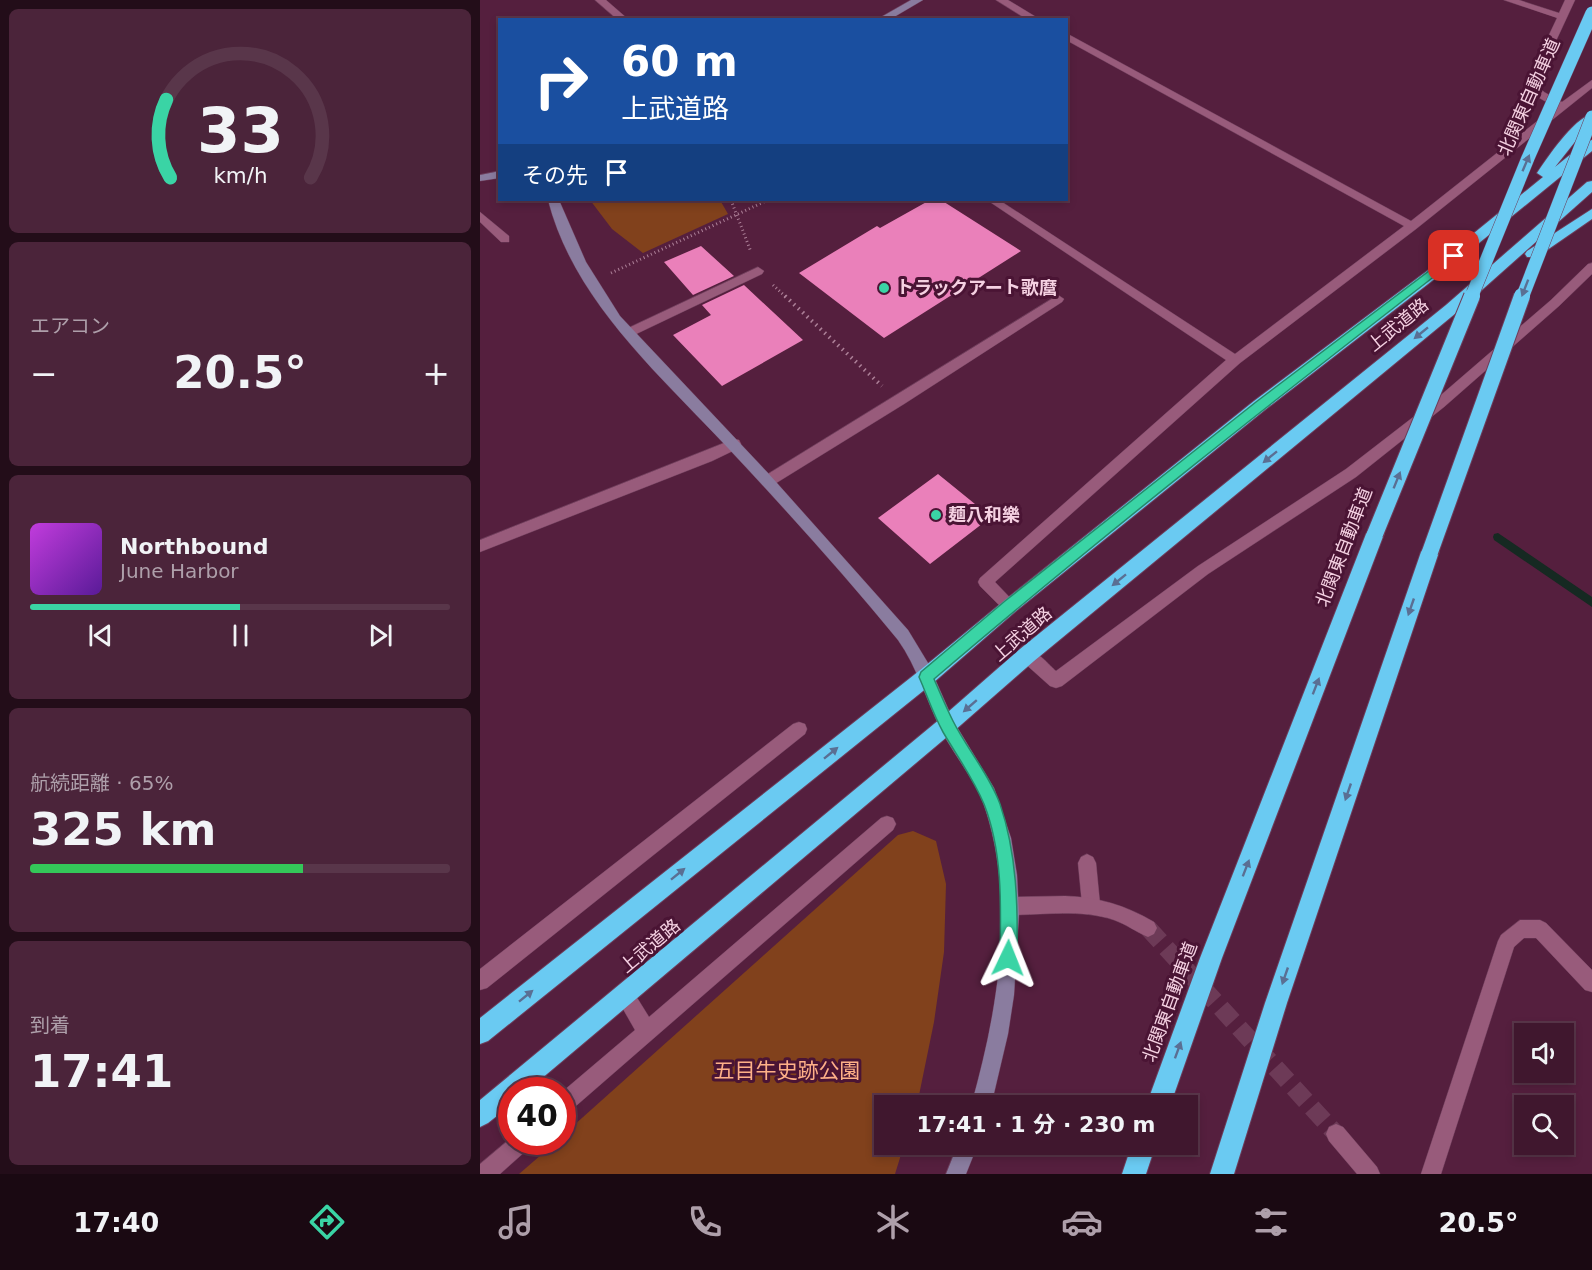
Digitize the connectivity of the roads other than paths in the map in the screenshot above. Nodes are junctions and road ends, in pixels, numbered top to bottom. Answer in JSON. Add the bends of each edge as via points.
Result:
{"nodes":[{"id":1,"x":600,"y":0,"type":"edge"},
{"id":2,"x":918,"y":0,"type":"edge"},
{"id":3,"x":1001,"y":0,"type":"edge"},
{"id":4,"x":1509,"y":0,"type":"edge"},
{"id":5,"x":1570,"y":0,"type":"edge"},
{"id":6,"x":1592,"y":13,"type":"edge"},
{"id":7,"x":1562,"y":17,"type":"junction"},
{"id":8,"x":622,"y":18,"type":"edge"},
{"id":9,"x":885,"y":18,"type":"edge"},
{"id":10,"x":1032,"y":18,"type":"edge"},
{"id":11,"x":1068,"y":37,"type":"edge"},
{"id":12,"x":1592,"y":83,"type":"edge"},
{"id":13,"x":1561,"y":106,"type":"junction"},
{"id":14,"x":1592,"y":117,"type":"edge"},
{"id":15,"x":1592,"y":144,"type":"edge"},
{"id":16,"x":498,"y":174,"type":"edge"},
{"id":17,"x":480,"y":178,"type":"edge"},
{"id":18,"x":1592,"y":185,"type":"edge"},
{"id":19,"x":1526,"y":196,"type":"junction"},
{"id":20,"x":553,"y":201,"type":"edge"},
{"id":21,"x":994,"y":201,"type":"edge"},
{"id":22,"x":1592,"y":213,"type":"edge"},
{"id":23,"x":480,"y":216,"type":"edge"},
{"id":24,"x":1412,"y":226,"type":"junction"},
{"id":25,"x":505,"y":239,"type":"dead end"},
{"id":26,"x":1592,"y":267,"type":"edge"},
{"id":27,"x":758,"y":271,"type":"road end"},
{"id":28,"x":1058,"y":299,"type":"dead end"},
{"id":29,"x":1451,"y":309,"type":"junction"},
{"id":30,"x":628,"y":333,"type":"junction"},
{"id":31,"x":1235,"y":360,"type":"junction"},
{"id":32,"x":734,"y":444,"type":"junction"},
{"id":33,"x":768,"y":481,"type":"junction"},
{"id":34,"x":480,"y":546,"type":"edge"},
{"id":35,"x":1010,"y":606,"type":"junction"},
{"id":36,"x":1027,"y":655,"type":"junction"},
{"id":37,"x":926,"y":677,"type":"junction"},
{"id":38,"x":947,"y":725,"type":"junction"},
{"id":39,"x":799,"y":729,"type":"dead end"},
{"id":40,"x":887,"y":824,"type":"dead end"},
{"id":41,"x":1087,"y":864,"type":"dead end"},
{"id":42,"x":1091,"y":904,"type":"junction"},
{"id":43,"x":1010,"y":906,"type":"junction"},
{"id":44,"x":1148,"y":928,"type":"tunnel mouth"},
{"id":45,"x":480,"y":981,"type":"edge"},
{"id":46,"x":1592,"y":983,"type":"edge"},
{"id":47,"x":624,"y":995,"type":"junction"},
{"id":48,"x":480,"y":1032,"type":"edge"},
{"id":49,"x":647,"y":1032,"type":"junction"},
{"id":50,"x":576,"y":1093,"type":"edge"},
{"id":51,"x":984,"y":1095,"type":"edge"},
{"id":52,"x":1162,"y":1095,"type":"edge"},
{"id":53,"x":480,"y":1115,"type":"edge"},
{"id":54,"x":1336,"y":1134,"type":"tunnel mouth"},
{"id":55,"x":506,"y":1155,"type":"edge"},
{"id":56,"x":964,"y":1155,"type":"edge"},
{"id":57,"x":1140,"y":1155,"type":"edge"},
{"id":58,"x":484,"y":1174,"type":"edge"},
{"id":59,"x":956,"y":1174,"type":"edge"},
{"id":60,"x":1134,"y":1174,"type":"edge"},
{"id":61,"x":1222,"y":1174,"type":"edge"},
{"id":62,"x":1370,"y":1174,"type":"edge"},
{"id":63,"x":1431,"y":1174,"type":"edge"}],
"edges":[{"from":1,"to":8,"type":"street"},
{"from":2,"to":9,"type":"street"},
{"from":3,"to":10,"type":"street"},
{"from":4,"to":7,"type":"street"},
{"from":5,"to":7,"type":"street"},
{"from":52,"to":6,"type":"highway","name":"北関東自動車道","one_way":true,"bridge":true,"via":[[1375,534],[1528,158]]},
{"from":7,"to":13,"type":"street","via":[[1531,84]]},
{"from":11,"to":24,"type":"street"},
{"from":12,"to":13,"type":"street"},
{"from":13,"to":24,"type":"street"},
{"from":14,"to":19,"type":"highway","via":[[1573,135]]},
{"from":14,"to":61,"type":"highway","one_way":true,"bridge":true,"via":[[1430,552],[1276,1003]]},
{"from":15,"to":19,"type":"highway","name":"上武道路"},
{"from":16,"to":17,"type":"street"},
{"from":18,"to":29,"type":"highway","name":"上武道路"},
{"from":19,"to":35,"type":"highway","name":"上武道路"},
{"from":20,"to":30,"type":"street","via":[[601,300]]},
{"from":21,"to":31,"type":"street"},
{"from":22,"to":29,"type":"highway"},
{"from":23,"to":25,"type":"street"},
{"from":24,"to":31,"type":"street"},
{"from":26,"to":36,"type":"street","via":[[1439,404],[1351,474],[1203,570],[1056,681]]},
{"from":27,"to":30,"type":"street"},
{"from":28,"to":33,"type":"street"},
{"from":29,"to":36,"type":"highway","name":"上武道路","one_way":true},
{"from":30,"to":32,"type":"street"},
{"from":31,"to":35,"type":"street","via":[[985,582]]},
{"from":32,"to":33,"type":"street"},
{"from":32,"to":34,"type":"street"},
{"from":33,"to":37,"type":"street","via":[[904,636]]},
{"from":35,"to":37,"type":"highway","name":"上武道路"},
{"from":36,"to":38,"type":"highway","name":"上武道路","one_way":true},
{"from":37,"to":38,"type":"street"},
{"from":48,"to":37,"type":"highway","name":"上武道路","one_way":true},
{"from":38,"to":43,"type":"street","via":[[992,805],[1004,851]]},
{"from":38,"to":47,"type":"highway","name":"上武道路"},
{"from":39,"to":45,"type":"street"},
{"from":40,"to":49,"type":"street"},
{"from":41,"to":42,"type":"street"},
{"from":42,"to":43,"type":"street"},
{"from":42,"to":44,"type":"street","via":[[1131,916]]},
{"from":43,"to":51,"type":"street","via":[[1002,1015]]},
{"from":46,"to":63,"type":"street","via":[[1540,929],[1520,929],[1507,941]]},
{"from":47,"to":49,"type":"street"},
{"from":47,"to":53,"type":"highway","name":"上武道路"},
{"from":49,"to":50,"type":"street"},
{"from":54,"to":62,"type":"street"},
{"from":55,"to":58,"type":"street"},
{"from":56,"to":59,"type":"street"},
{"from":57,"to":60,"type":"highway"}]}
